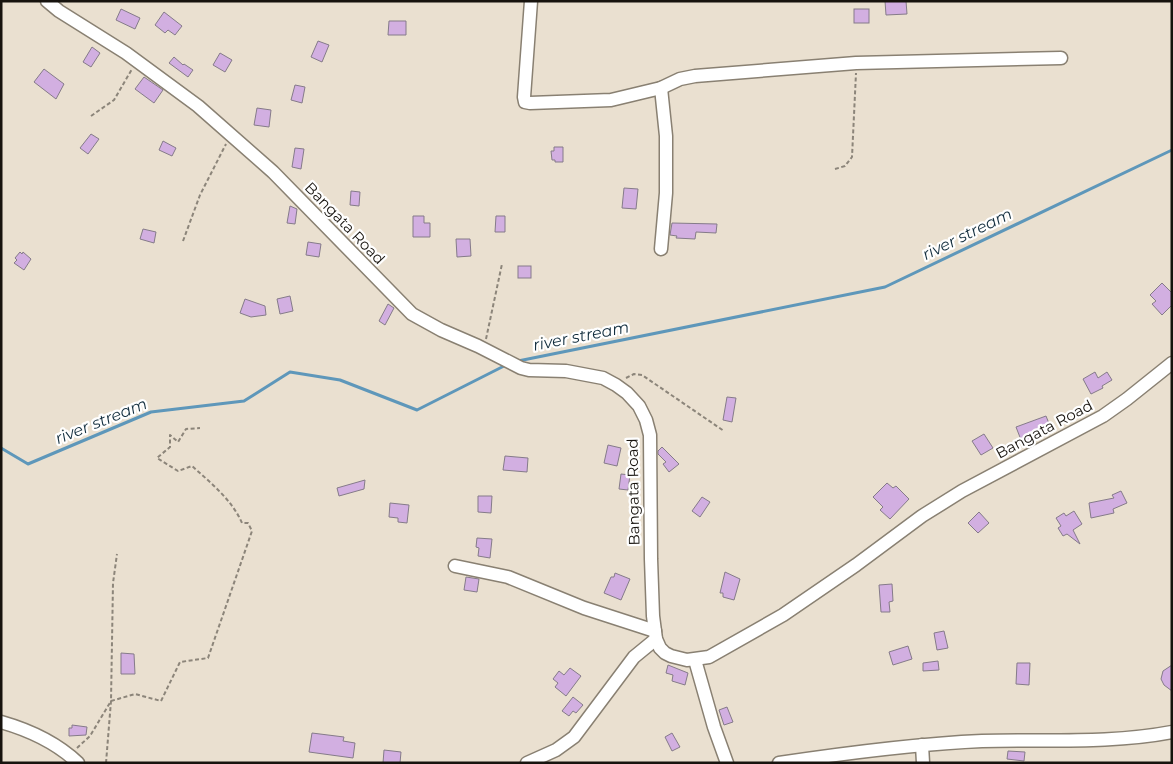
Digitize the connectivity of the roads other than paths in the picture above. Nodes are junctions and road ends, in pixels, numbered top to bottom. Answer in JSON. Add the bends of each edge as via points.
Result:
{"nodes":[{"id":1,"x":48,"y":1,"type":"edge"},
{"id":2,"x":531,"y":1,"type":"edge"},
{"id":3,"x":1061,"y":58,"type":"dead end"},
{"id":4,"x":661,"y":88,"type":"junction"},
{"id":5,"x":660,"y":249,"type":"dead end"},
{"id":6,"x":1172,"y":362,"type":"edge"},
{"id":7,"x":455,"y":566,"type":"dead end"},
{"id":8,"x":655,"y":635,"type":"junction"},
{"id":9,"x":695,"y":660,"type":"junction"},
{"id":10,"x":1,"y":722,"type":"edge"},
{"id":11,"x":1172,"y":732,"type":"edge"},
{"id":12,"x":922,"y":745,"type":"junction"},
{"id":13,"x":74,"y":759,"type":"edge"},
{"id":14,"x":527,"y":763,"type":"edge"},
{"id":15,"x":727,"y":763,"type":"edge"},
{"id":16,"x":779,"y":763,"type":"edge"},
{"id":17,"x":923,"y":763,"type":"edge"}],
"edges":[{"from":1,"to":8,"type":"street","name":"Bangata Road","via":[[198,106],[294,193],[412,314],[526,370],[566,370],[588,374],[603,378],[627,393],[639,406],[650,435]]},
{"from":2,"to":4,"type":"street","via":[[525,102],[611,100]]},
{"from":3,"to":4,"type":"street","via":[[856,63],[695,76]]},
{"from":4,"to":5,"type":"street","via":[[666,136],[666,193]]},
{"from":6,"to":9,"type":"street","name":"Bangata Road","via":[[1103,416],[962,491],[783,615],[709,657]]},
{"from":7,"to":8,"type":"street","via":[[508,577]]},
{"from":8,"to":9,"type":"street","name":"Bangata Road","via":[[660,648],[671,656]]},
{"from":8,"to":14,"type":"street","via":[[634,657],[574,737],[556,750]]},
{"from":9,"to":15,"type":"street"},
{"from":10,"to":13,"type":"street","via":[[48,742]]},
{"from":11,"to":12,"type":"street","via":[[1126,738]]},
{"from":12,"to":16,"type":"street"},
{"from":12,"to":17,"type":"street"}]}
